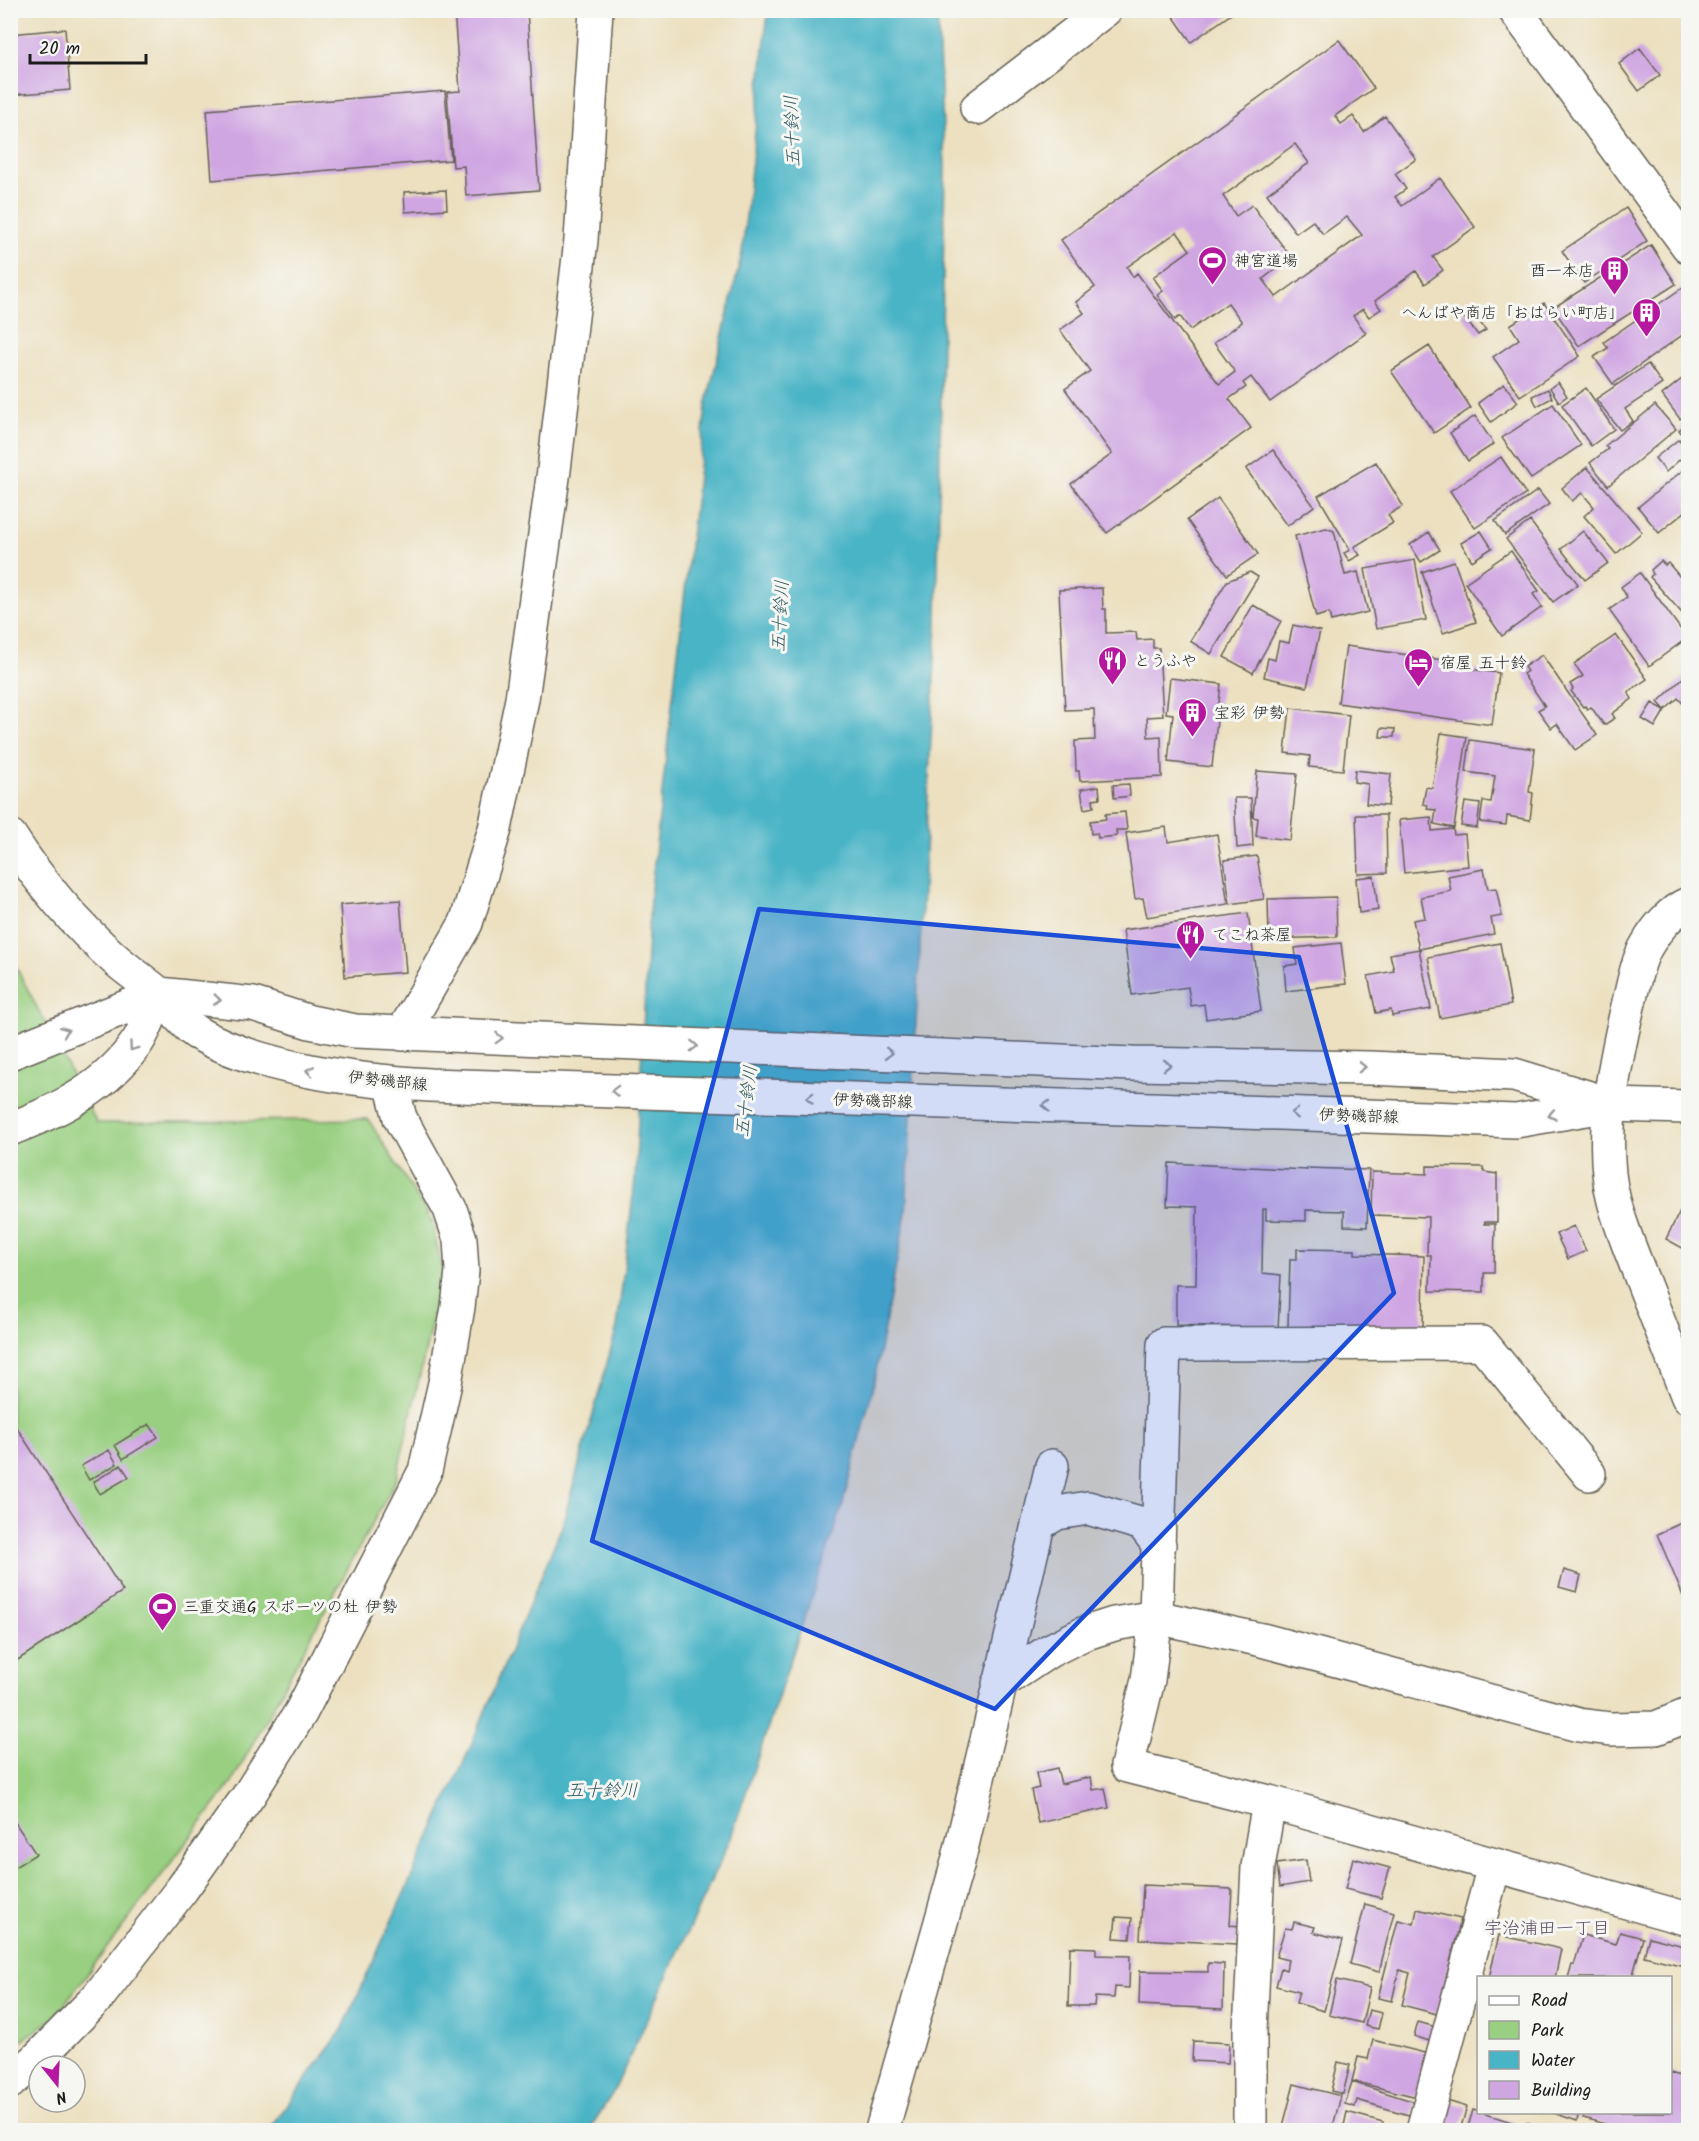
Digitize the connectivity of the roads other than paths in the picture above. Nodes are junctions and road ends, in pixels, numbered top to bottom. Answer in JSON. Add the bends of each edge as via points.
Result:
{"nodes":[{"id":1,"x":596,"y":10,"type":"edge"},
{"id":2,"x":1105,"y":10,"type":"edge"},
{"id":3,"x":1515,"y":10,"type":"edge"},
{"id":4,"x":977,"y":108,"type":"dead end"},
{"id":5,"x":1689,"y":246,"type":"edge"},
{"id":6,"x":10,"y":836,"type":"edge"},
{"id":7,"x":1689,"y":904,"type":"edge"},
{"id":8,"x":159,"y":994,"type":"junction"},
{"id":9,"x":402,"y":1034,"type":"junction"},
{"id":10,"x":10,"y":1053,"type":"edge"},
{"id":11,"x":391,"y":1083,"type":"junction"},
{"id":12,"x":1610,"y":1105,"type":"junction"},
{"id":13,"x":1689,"y":1107,"type":"edge"},
{"id":14,"x":10,"y":1130,"type":"edge"},
{"id":15,"x":1689,"y":1397,"type":"edge"},
{"id":16,"x":1052,"y":1466,"type":"dead end"},
{"id":17,"x":1589,"y":1474,"type":"dead end"},
{"id":18,"x":1038,"y":1524,"type":"junction"},
{"id":19,"x":1159,"y":1545,"type":"junction"},
{"id":20,"x":1156,"y":1617,"type":"junction"},
{"id":21,"x":999,"y":1684,"type":"junction"},
{"id":22,"x":1689,"y":1715,"type":"edge"},
{"id":23,"x":1269,"y":1802,"type":"junction"},
{"id":24,"x":1494,"y":1866,"type":"junction"},
{"id":25,"x":1689,"y":1919,"type":"edge"},
{"id":26,"x":10,"y":2082,"type":"edge"},
{"id":27,"x":882,"y":2130,"type":"edge"},
{"id":28,"x":1250,"y":2130,"type":"edge"},
{"id":29,"x":1423,"y":2130,"type":"edge"}],
"edges":[{"from":1,"to":9,"type":"street","via":[[581,240],[522,699],[495,829],[465,923]]},
{"from":2,"to":4,"type":"street"},
{"from":3,"to":5,"type":"street"},
{"from":6,"to":8,"type":"street","name":"伊勢磯部線","via":[[29,865],[73,916],[115,959]]},
{"from":7,"to":12,"type":"street","via":[[1663,923],[1646,946],[1626,1016]]},
{"from":8,"to":9,"type":"street","name":"伊勢磯部線","one_way":true,"via":[[253,1004],[355,1032]]},
{"from":10,"to":8,"type":"street","one_way":true},
{"from":11,"to":8,"type":"street","name":"伊勢磯部線","one_way":true,"via":[[296,1068],[239,1051],[196,1032]]},
{"from":8,"to":14,"type":"street","one_way":true,"via":[[139,1039],[121,1064],[55,1112]]},
{"from":9,"to":12,"type":"street","name":"伊勢磯部線","one_way":true,"via":[[1514,1075]]},
{"from":12,"to":11,"type":"street","name":"伊勢磯部線","one_way":true,"via":[[1516,1121]]},
{"from":11,"to":26,"type":"street","via":[[399,1118],[450,1209],[460,1239],[458,1307],[425,1472],[301,1712],[249,1796],[98,1997]]},
{"from":12,"to":13,"type":"street","name":"伊勢磯部線"},
{"from":12,"to":15,"type":"street","via":[[1607,1147],[1613,1199]]},
{"from":16,"to":18,"type":"street"},
{"from":17,"to":19,"type":"street","via":[[1482,1343],[1164,1344]]},
{"from":18,"to":19,"type":"street","via":[[1057,1513],[1088,1508],[1143,1524]]},
{"from":18,"to":21,"type":"street"},
{"from":19,"to":20,"type":"street"},
{"from":20,"to":21,"type":"street","via":[[1083,1634]]},
{"from":20,"to":22,"type":"street","via":[[1262,1640],[1579,1725],[1656,1728]]},
{"from":20,"to":23,"type":"street","via":[[1148,1680],[1126,1766]]},
{"from":21,"to":27,"type":"street","via":[[958,1862]]},
{"from":23,"to":24,"type":"street"},
{"from":23,"to":28,"type":"street","via":[[1258,1867],[1250,2031]]},
{"from":24,"to":25,"type":"street"},
{"from":24,"to":29,"type":"street"}]}
